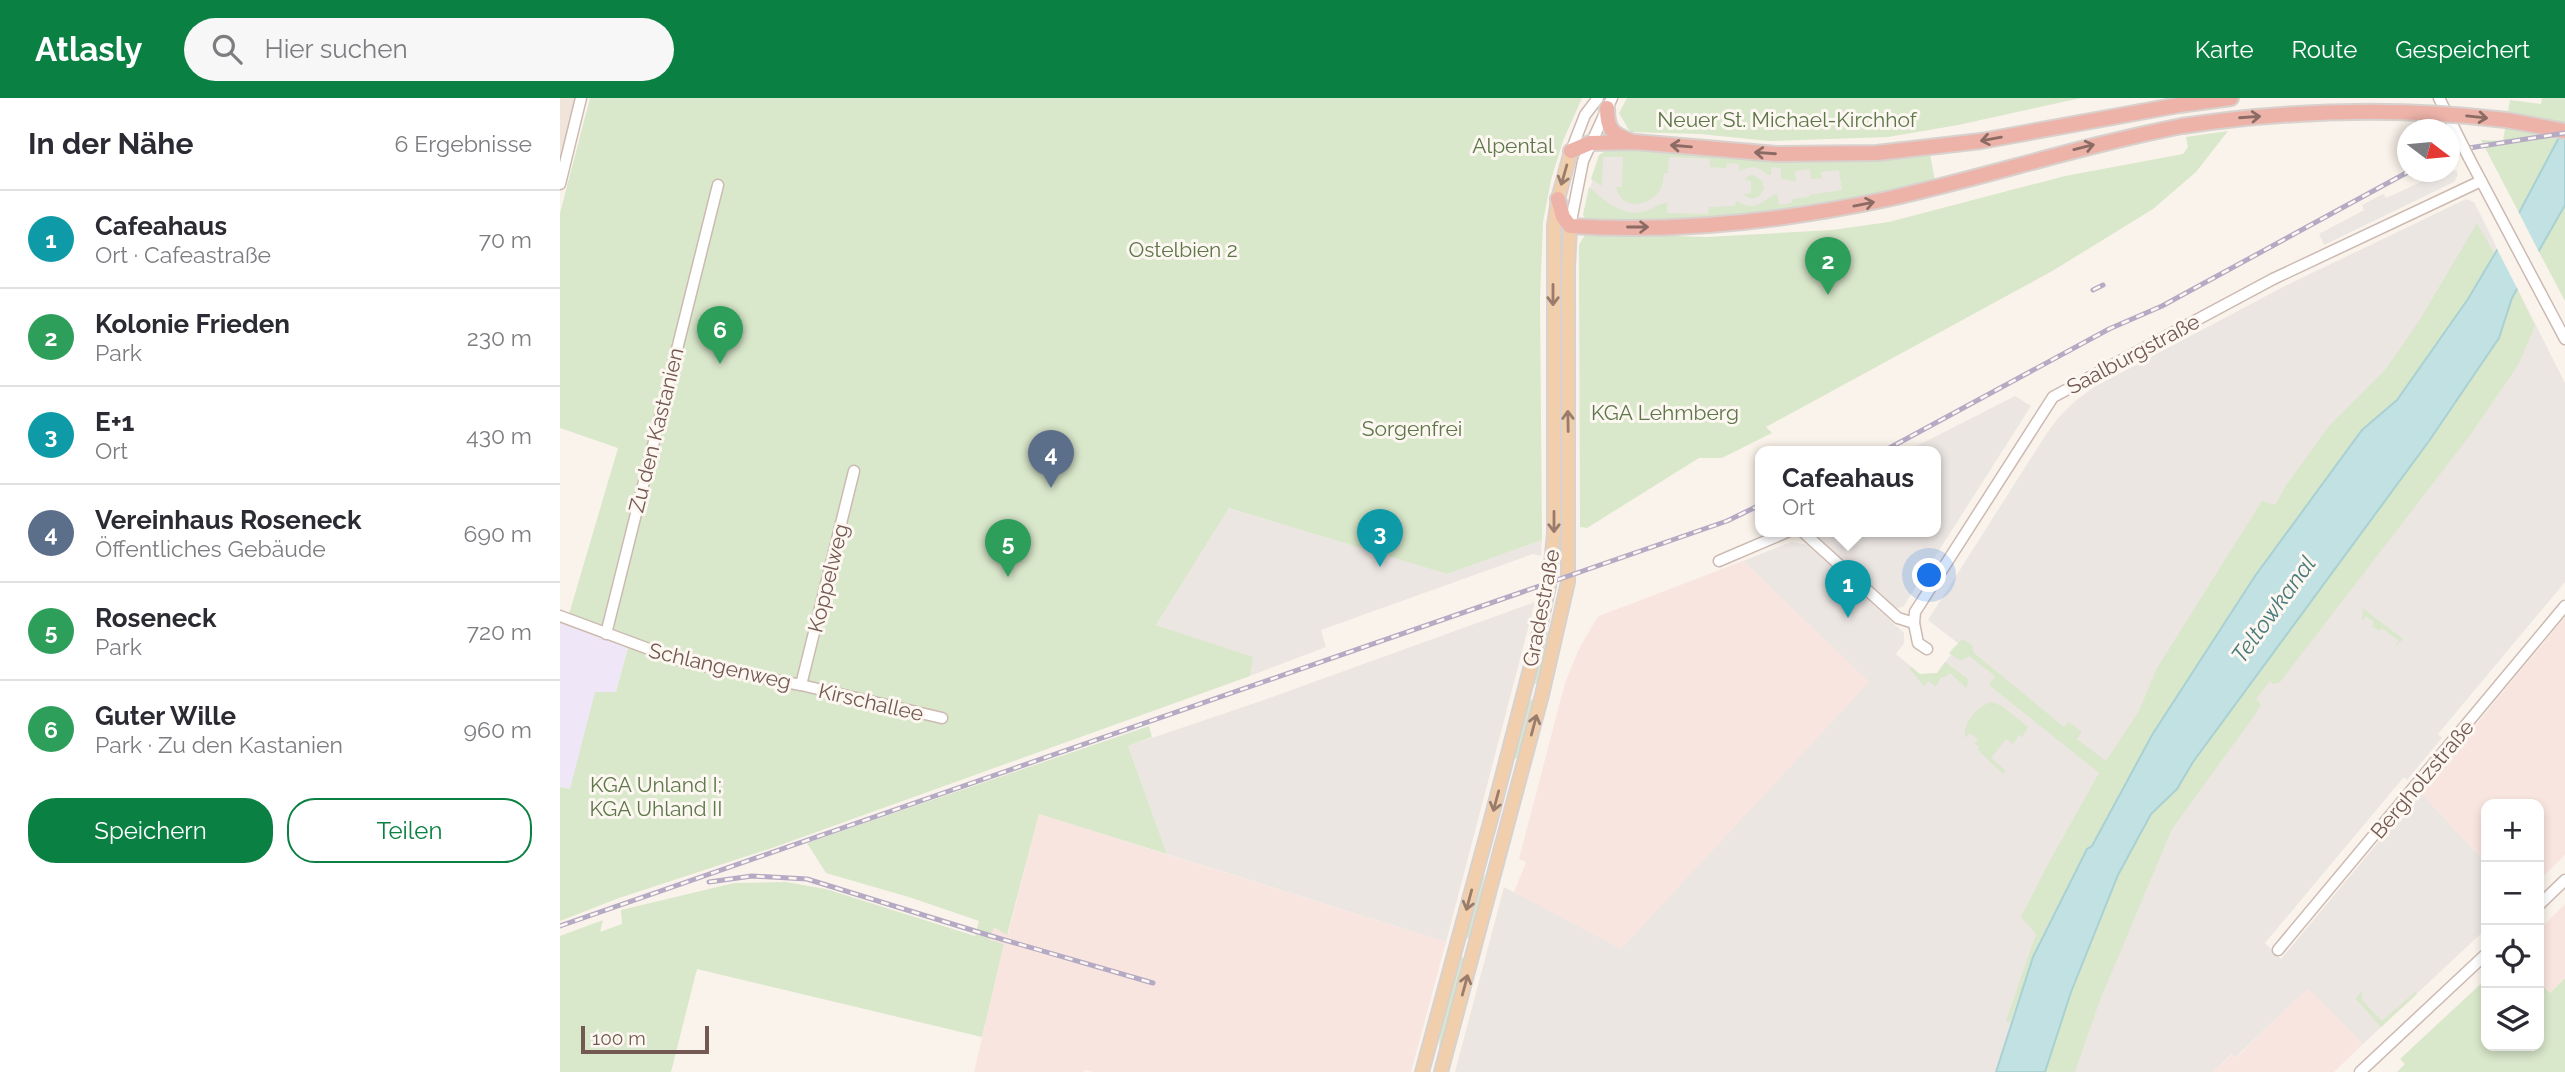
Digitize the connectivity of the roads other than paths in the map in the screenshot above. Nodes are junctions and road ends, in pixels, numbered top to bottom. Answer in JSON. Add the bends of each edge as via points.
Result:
{"nodes":[{"id":1,"x":581,"y":98,"type":"edge"},
{"id":2,"x":2231,"y":98,"type":"edge"},
{"id":3,"x":2439,"y":98,"type":"edge"},
{"id":4,"x":1606,"y":101,"type":"edge"},
{"id":5,"x":2565,"y":131,"type":"edge"},
{"id":6,"x":1635,"y":142,"type":"junction"},
{"id":7,"x":1590,"y":143,"type":"junction"},
{"id":8,"x":1571,"y":151,"type":"junction"},
{"id":9,"x":2481,"y":181,"type":"junction"},
{"id":10,"x":560,"y":184,"type":"edge"},
{"id":11,"x":718,"y":185,"type":"dead end"},
{"id":12,"x":1558,"y":200,"type":"junction"},
{"id":13,"x":1570,"y":226,"type":"junction"},
{"id":14,"x":2565,"y":339,"type":"edge"},
{"id":15,"x":854,"y":471,"type":"dead end"},
{"id":16,"x":1775,"y":537,"type":"edge"},
{"id":17,"x":1809,"y":537,"type":"edge"},
{"id":18,"x":1718,"y":561,"type":"dead end"},
{"id":19,"x":2565,"y":606,"type":"edge"},
{"id":20,"x":560,"y":616,"type":"edge"},
{"id":21,"x":1914,"y":623,"type":"junction"},
{"id":22,"x":606,"y":634,"type":"junction"},
{"id":23,"x":1927,"y":649,"type":"dead end"},
{"id":24,"x":801,"y":685,"type":"junction"},
{"id":25,"x":942,"y":718,"type":"dead end"},
{"id":26,"x":2565,"y":880,"type":"edge"},
{"id":27,"x":2544,"y":900,"type":"edge"},
{"id":28,"x":2278,"y":950,"type":"dead end"},
{"id":29,"x":2481,"y":959,"type":"edge"},
{"id":30,"x":1422,"y":1072,"type":"edge"},
{"id":31,"x":1441,"y":1072,"type":"edge"},
{"id":32,"x":2360,"y":1072,"type":"edge"}],
"edges":[{"from":1,"to":10,"type":"street"},
{"from":2,"to":6,"type":"highway","one_way":true,"via":[[1981,141],[1877,153],[1776,154]]},
{"from":3,"to":9,"type":"street","bridge":true},
{"from":4,"to":6,"type":"highway","via":[[1611,131]]},
{"from":4,"to":7,"type":"street","name":"Gradestraße"},
{"from":4,"to":8,"type":"street","name":"Gradestraße","via":[[1585,115]]},
{"from":13,"to":5,"type":"highway","one_way":true,"bridge":true,"via":[[1672,227],[1775,220],[1889,199],[2107,141],[2236,118],[2397,113],[2481,117]]},
{"from":6,"to":7,"type":"highway"},
{"from":7,"to":8,"type":"highway"},
{"from":7,"to":13,"type":"street","name":"Gradestraße"},
{"from":8,"to":12,"type":"main road","name":"Gradestraße","one_way":true},
{"from":9,"to":14,"type":"street"},
{"from":9,"to":21,"type":"street","name":"Saalburgstraße","via":[[2273,279],[2053,397],[1915,612]]},
{"from":11,"to":22,"type":"street","name":"Zu den Kastanien"},
{"from":12,"to":13,"type":"highway"},
{"from":12,"to":30,"type":"main road","name":"Gradestraße","one_way":true,"via":[[1553,244],[1554,533],[1549,586]]},
{"from":31,"to":13,"type":"main road","name":"Gradestraße","one_way":true,"via":[[1568,582]]},
{"from":15,"to":24,"type":"street","name":"Koppelweg"},
{"from":16,"to":18,"type":"street"},
{"from":17,"to":21,"type":"street","via":[[1898,618]]},
{"from":19,"to":28,"type":"street","name":"Bergholzstraße"},
{"from":20,"to":22,"type":"street","name":"Schlangenweg"},
{"from":21,"to":23,"type":"street","via":[[1918,643]]},
{"from":22,"to":24,"type":"street","name":"Schlangenweg","via":[[684,662]]},
{"from":24,"to":25,"type":"street","name":"Kirschallee"},
{"from":26,"to":27,"type":"street"},
{"from":29,"to":32,"type":"street"}]}
